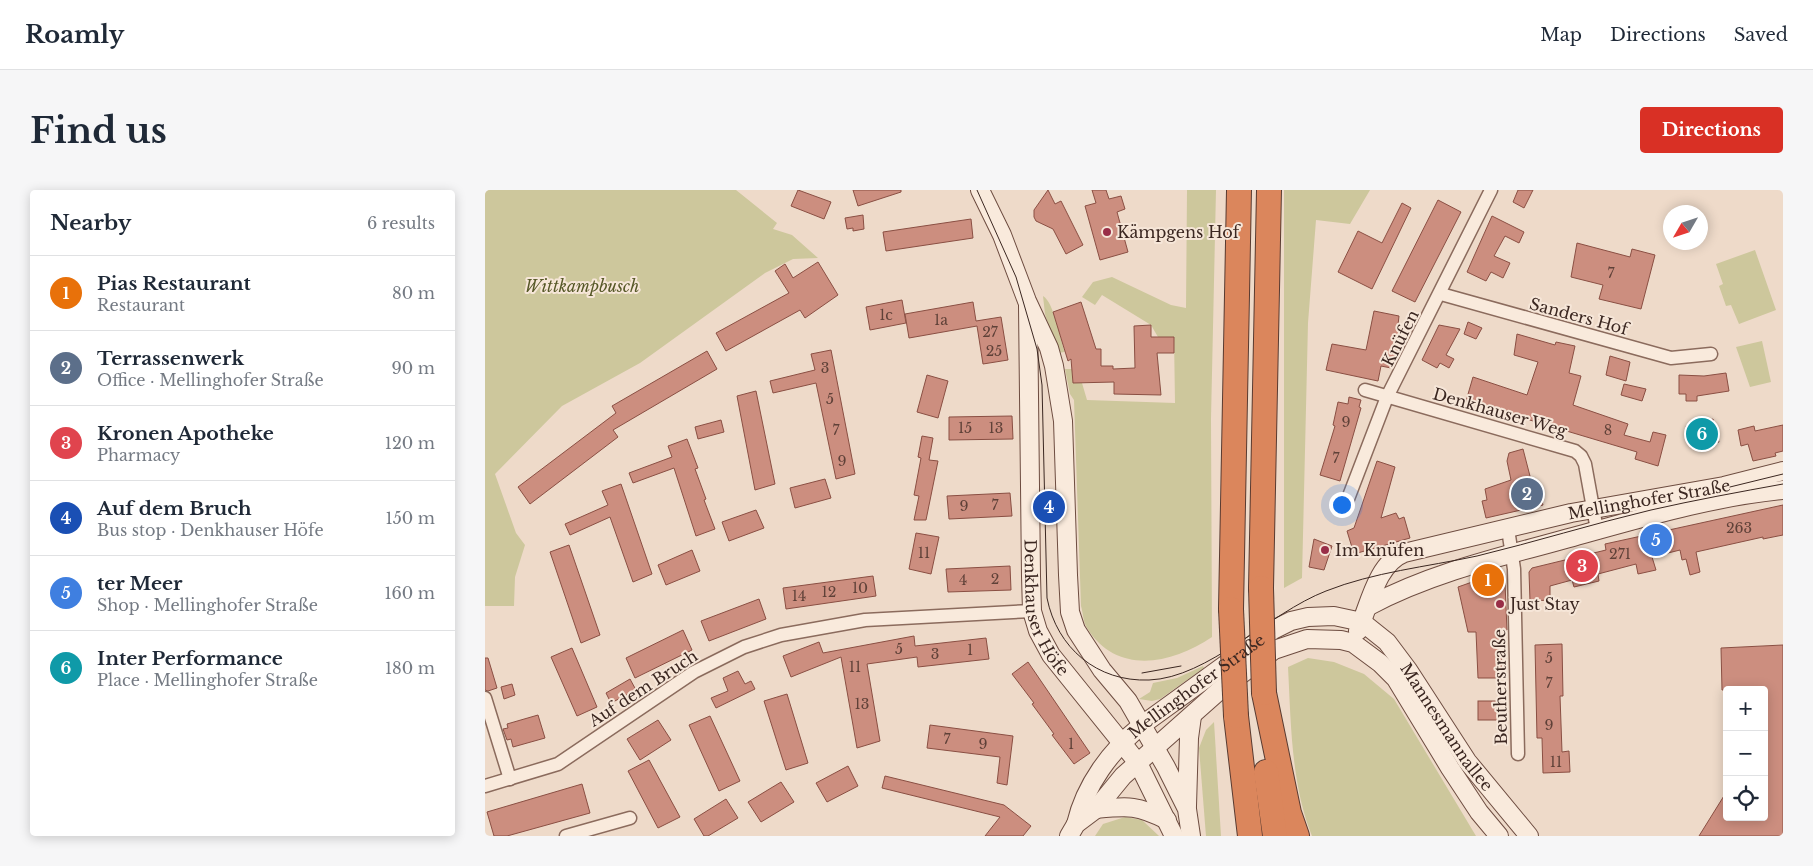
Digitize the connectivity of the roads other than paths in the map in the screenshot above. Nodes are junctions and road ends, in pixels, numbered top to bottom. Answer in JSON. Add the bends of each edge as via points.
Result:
{"nodes":[{"id":1,"x":980,"y":190,"type":"edge"},
{"id":2,"x":1239,"y":190,"type":"edge"},
{"id":3,"x":1269,"y":190,"type":"edge"},
{"id":4,"x":1491,"y":190,"type":"edge"},
{"id":5,"x":1441,"y":294,"type":"junction"},
{"id":6,"x":1027,"y":301,"type":"junction"},
{"id":7,"x":1711,"y":354,"type":"dead end"},
{"id":8,"x":1365,"y":390,"type":"dead end"},
{"id":9,"x":1387,"y":397,"type":"junction"},
{"id":10,"x":1783,"y":471,"type":"edge"},
{"id":11,"x":1783,"y":490,"type":"edge"},
{"id":12,"x":1346,"y":504,"type":"dead end"},
{"id":13,"x":1594,"y":509,"type":"junction"},
{"id":14,"x":1508,"y":529,"type":"junction"},
{"id":15,"x":1597,"y":530,"type":"junction"},
{"id":16,"x":1512,"y":553,"type":"junction"},
{"id":17,"x":1381,"y":574,"type":"junction"},
{"id":18,"x":1400,"y":590,"type":"junction"},
{"id":19,"x":1032,"y":611,"type":"junction"},
{"id":20,"x":1365,"y":614,"type":"junction"},
{"id":21,"x":1353,"y":643,"type":"junction"},
{"id":22,"x":1264,"y":693,"type":"junction"},
{"id":23,"x":485,"y":698,"type":"edge"},
{"id":24,"x":1192,"y":716,"type":"junction"},
{"id":25,"x":1142,"y":725,"type":"junction"},
{"id":26,"x":1122,"y":741,"type":"junction"},
{"id":27,"x":1155,"y":748,"type":"junction"},
{"id":28,"x":1518,"y":754,"type":"dead end"},
{"id":29,"x":1138,"y":763,"type":"junction"},
{"id":30,"x":510,"y":779,"type":"junction"},
{"id":31,"x":485,"y":786,"type":"edge"},
{"id":32,"x":1096,"y":809,"type":"junction"},
{"id":33,"x":1187,"y":809,"type":"junction"},
{"id":34,"x":630,"y":818,"type":"dead end"},
{"id":35,"x":1171,"y":828,"type":"edge"},
{"id":36,"x":1073,"y":830,"type":"edge"},
{"id":37,"x":565,"y":836,"type":"edge"},
{"id":38,"x":1191,"y":836,"type":"edge"},
{"id":39,"x":1249,"y":836,"type":"edge"},
{"id":40,"x":1275,"y":836,"type":"edge"},
{"id":41,"x":1297,"y":836,"type":"edge"},
{"id":42,"x":1499,"y":836,"type":"edge"},
{"id":43,"x":1529,"y":836,"type":"edge"}],
"edges":[{"from":1,"to":6,"type":"street","name":"Denkhauser Höfe","via":[[1003,235]]},
{"from":2,"to":39,"type":"highway","bridge":true,"via":[[1231,609]]},
{"from":3,"to":22,"type":"highway","bridge":true,"via":[[1261,588]]},
{"from":4,"to":5,"type":"street","name":"Knüfen"},
{"from":5,"to":7,"type":"street","name":"Sanders Hof","via":[[1671,358]]},
{"from":5,"to":9,"type":"street","name":"Knüfen"},
{"from":6,"to":19,"type":"street","name":"Denkhauser Höfe"},
{"from":6,"to":25,"type":"street","name":"Denkhauser Höfe","via":[[1049,348],[1063,421],[1071,612],[1076,630]]},
{"from":8,"to":9,"type":"street","name":"Denkhauser Weg"},
{"from":9,"to":12,"type":"street","name":"Knüfen"},
{"from":9,"to":13,"type":"street","name":"Denkhauser Weg","via":[[1575,451],[1585,464]]},
{"from":10,"to":13,"type":"street","name":"Mellinghofer Straße","via":[[1724,486]]},
{"from":11,"to":15,"type":"street","name":"Mellinghofer Straße","via":[[1735,495]]},
{"from":13,"to":14,"type":"street","name":"Mellinghofer Straße"},
{"from":13,"to":15,"type":"street","name":"Denkhauser Weg"},
{"from":14,"to":16,"type":"street","name":"Beutherstraße"},
{"from":14,"to":17,"type":"street","name":"Mellinghofer Straße","via":[[1404,553],[1388,562]]},
{"from":15,"to":16,"type":"street","name":"Mellinghofer Straße"},
{"from":16,"to":18,"type":"street","name":"Mellinghofer Straße"},
{"from":16,"to":28,"type":"street","name":"Beutherstraße"},
{"from":17,"to":18,"type":"street"},
{"from":17,"to":20,"type":"street","name":"Mellinghofer Straße"},
{"from":18,"to":20,"type":"street","name":"Mellinghofer Straße"},
{"from":19,"to":26,"type":"street","name":"Denkhauser Höfe","via":[[1051,655]]},
{"from":19,"to":30,"type":"street","name":"Auf dem Bruch","via":[[865,620],[781,635],[744,647],[694,672],[558,764]]},
{"from":20,"to":21,"type":"street","name":"Mellinghofer Straße"},
{"from":20,"to":25,"type":"street","name":"Mellinghofer Straße","via":[[1291,621],[1273,630]]},
{"from":20,"to":43,"type":"street","name":"Mannesmannallee","via":[[1409,670],[1467,761]]},
{"from":21,"to":24,"type":"street","name":"Mellinghofer Straße","via":[[1307,639],[1285,645],[1219,690]]},
{"from":21,"to":42,"type":"street","name":"Mannesmannallee","via":[[1380,662],[1396,679],[1450,768]]},
{"from":22,"to":40,"type":"highway","via":[[1265,761]]},
{"from":22,"to":41,"type":"highway"},
{"from":23,"to":30,"type":"street"},
{"from":24,"to":27,"type":"street","name":"Mellinghofer Straße"},
{"from":24,"to":33,"type":"street"},
{"from":25,"to":26,"type":"street","name":"Mellinghofer Straße"},
{"from":25,"to":27,"type":"street","name":"Denkhauser Höfe"},
{"from":26,"to":29,"type":"street","name":"Denkhauser Höfe"},
{"from":26,"to":36,"type":"street","name":"Mellinghofer Straße","via":[[1081,805]]},
{"from":27,"to":29,"type":"street","name":"Mellinghofer Straße"},
{"from":27,"to":33,"type":"street","name":"Denkhauser Höfe"},
{"from":29,"to":32,"type":"street","name":"Mellinghofer Straße"},
{"from":29,"to":35,"type":"street","name":"Denkhauser Höfe"},
{"from":30,"to":31,"type":"street","name":"Auf dem Bruch"},
{"from":32,"to":35,"type":"street","via":[[1130,806],[1146,809]]},
{"from":32,"to":36,"type":"street","name":"Mellinghofer Straße"},
{"from":33,"to":38,"type":"street"},
{"from":34,"to":37,"type":"street"}]}
